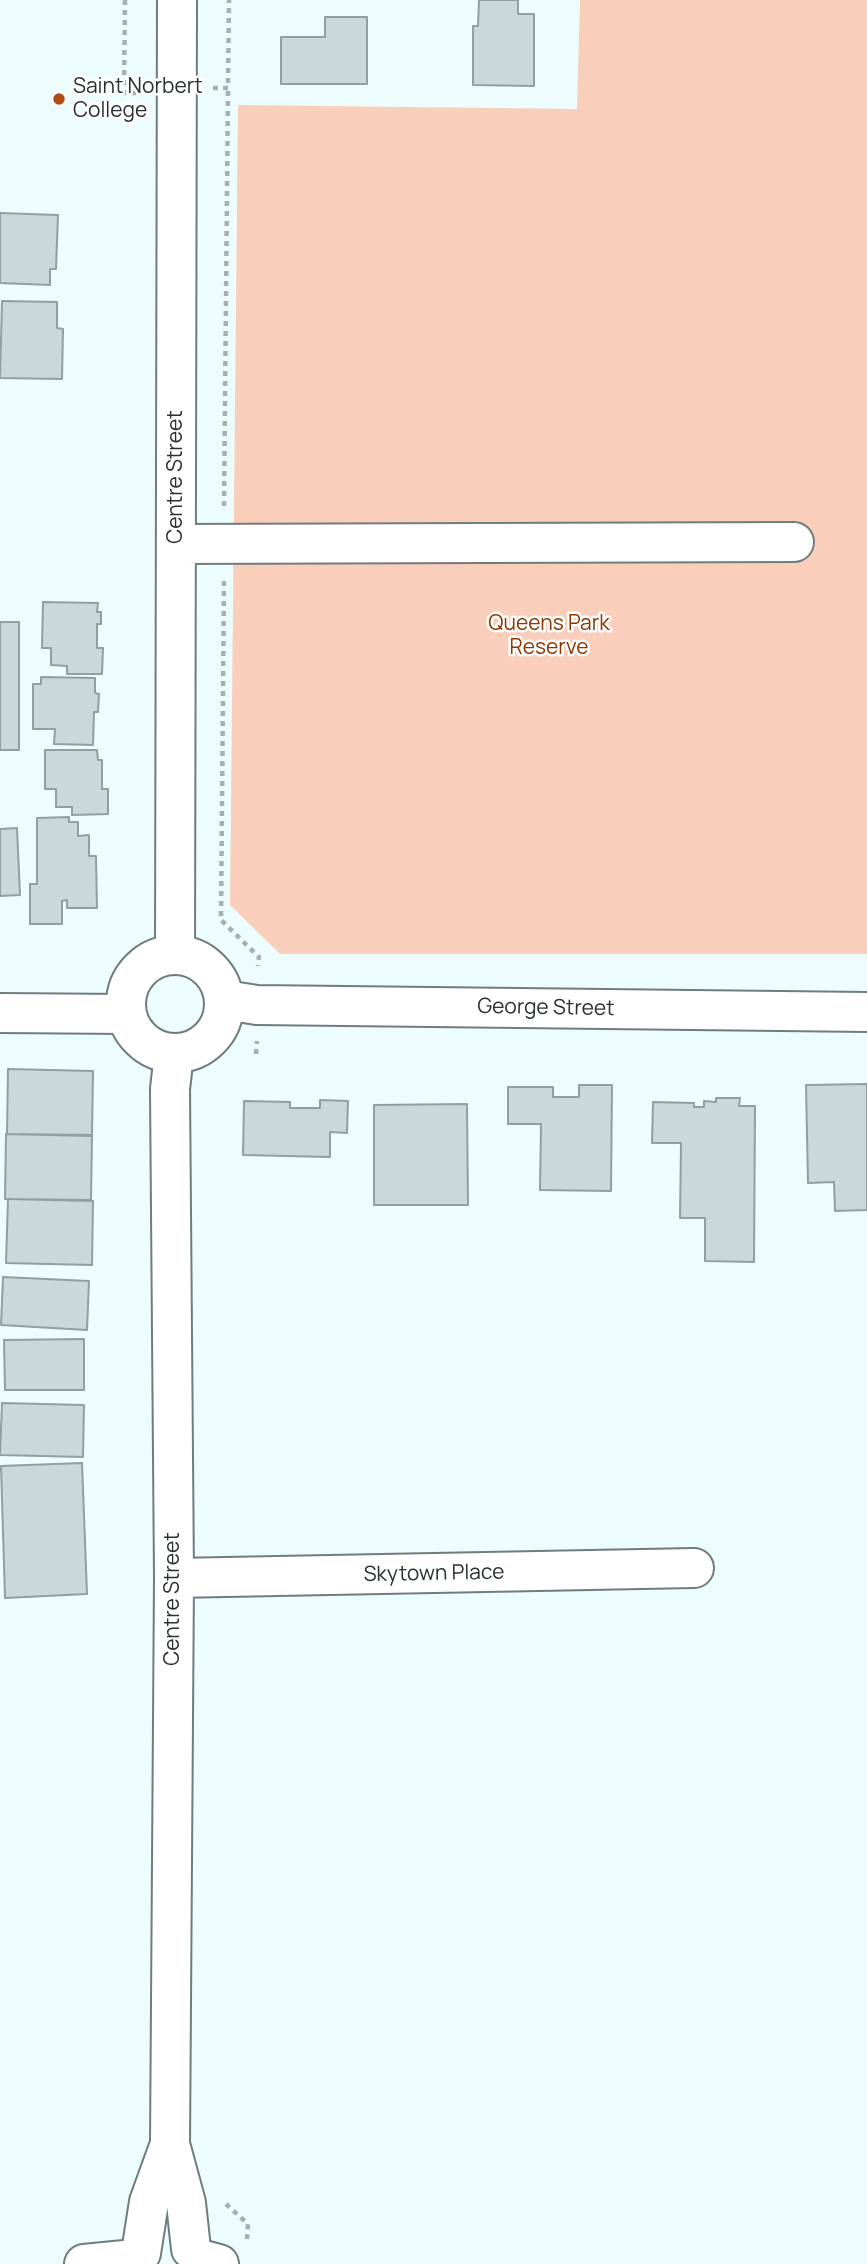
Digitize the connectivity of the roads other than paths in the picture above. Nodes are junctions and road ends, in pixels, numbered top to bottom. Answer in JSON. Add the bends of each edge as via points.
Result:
{"nodes":[{"id":1,"x":177,"y":0,"type":"edge"},
{"id":2,"x":794,"y":542,"type":"dead end"},
{"id":3,"x":176,"y":544,"type":"junction"},
{"id":4,"x":175,"y":955,"type":"junction"},
{"id":5,"x":225,"y":1000,"type":"junction"},
{"id":6,"x":867,"y":1012,"type":"edge"},
{"id":7,"x":0,"y":1013,"type":"edge"},
{"id":8,"x":127,"y":1014,"type":"junction"},
{"id":9,"x":174,"y":1054,"type":"junction"},
{"id":10,"x":694,"y":1569,"type":"dead end"},
{"id":11,"x":174,"y":1578,"type":"junction"},
{"id":12,"x":170,"y":2144,"type":"junction"},
{"id":13,"x":214,"y":2257,"type":"edge"},
{"id":14,"x":136,"y":2258,"type":"edge"},
{"id":15,"x":84,"y":2264,"type":"edge"}],
"edges":[{"from":1,"to":3,"type":"street","name":"Centre Street"},
{"from":2,"to":3,"type":"street"},
{"from":3,"to":4,"type":"street","name":"Centre Street"},
{"from":4,"to":5,"type":"street","via":[[204,964],[215,975]]},
{"from":4,"to":8,"type":"street","via":[[160,957],[137,973],[127,992]]},
{"from":5,"to":6,"type":"street","name":"George Street","via":[[257,1005]]},
{"from":5,"to":9,"type":"street","via":[[215,1034],[190,1052]]},
{"from":7,"to":8,"type":"street"},
{"from":8,"to":9,"type":"street","via":[[143,1042]]},
{"from":9,"to":11,"type":"street","name":"Centre Street","via":[[170,1088]]},
{"from":10,"to":11,"type":"street","name":"Skytown Place"},
{"from":11,"to":12,"type":"street","name":"Centre Street"},
{"from":12,"to":13,"type":"street","name":"Centre Street","via":[[186,2203]]},
{"from":12,"to":14,"type":"street","name":"Centre Street","via":[[149,2202]]},
{"from":13,"to":14,"type":"street","via":[[166,2243]]},
{"from":14,"to":15,"type":"street"}]}
